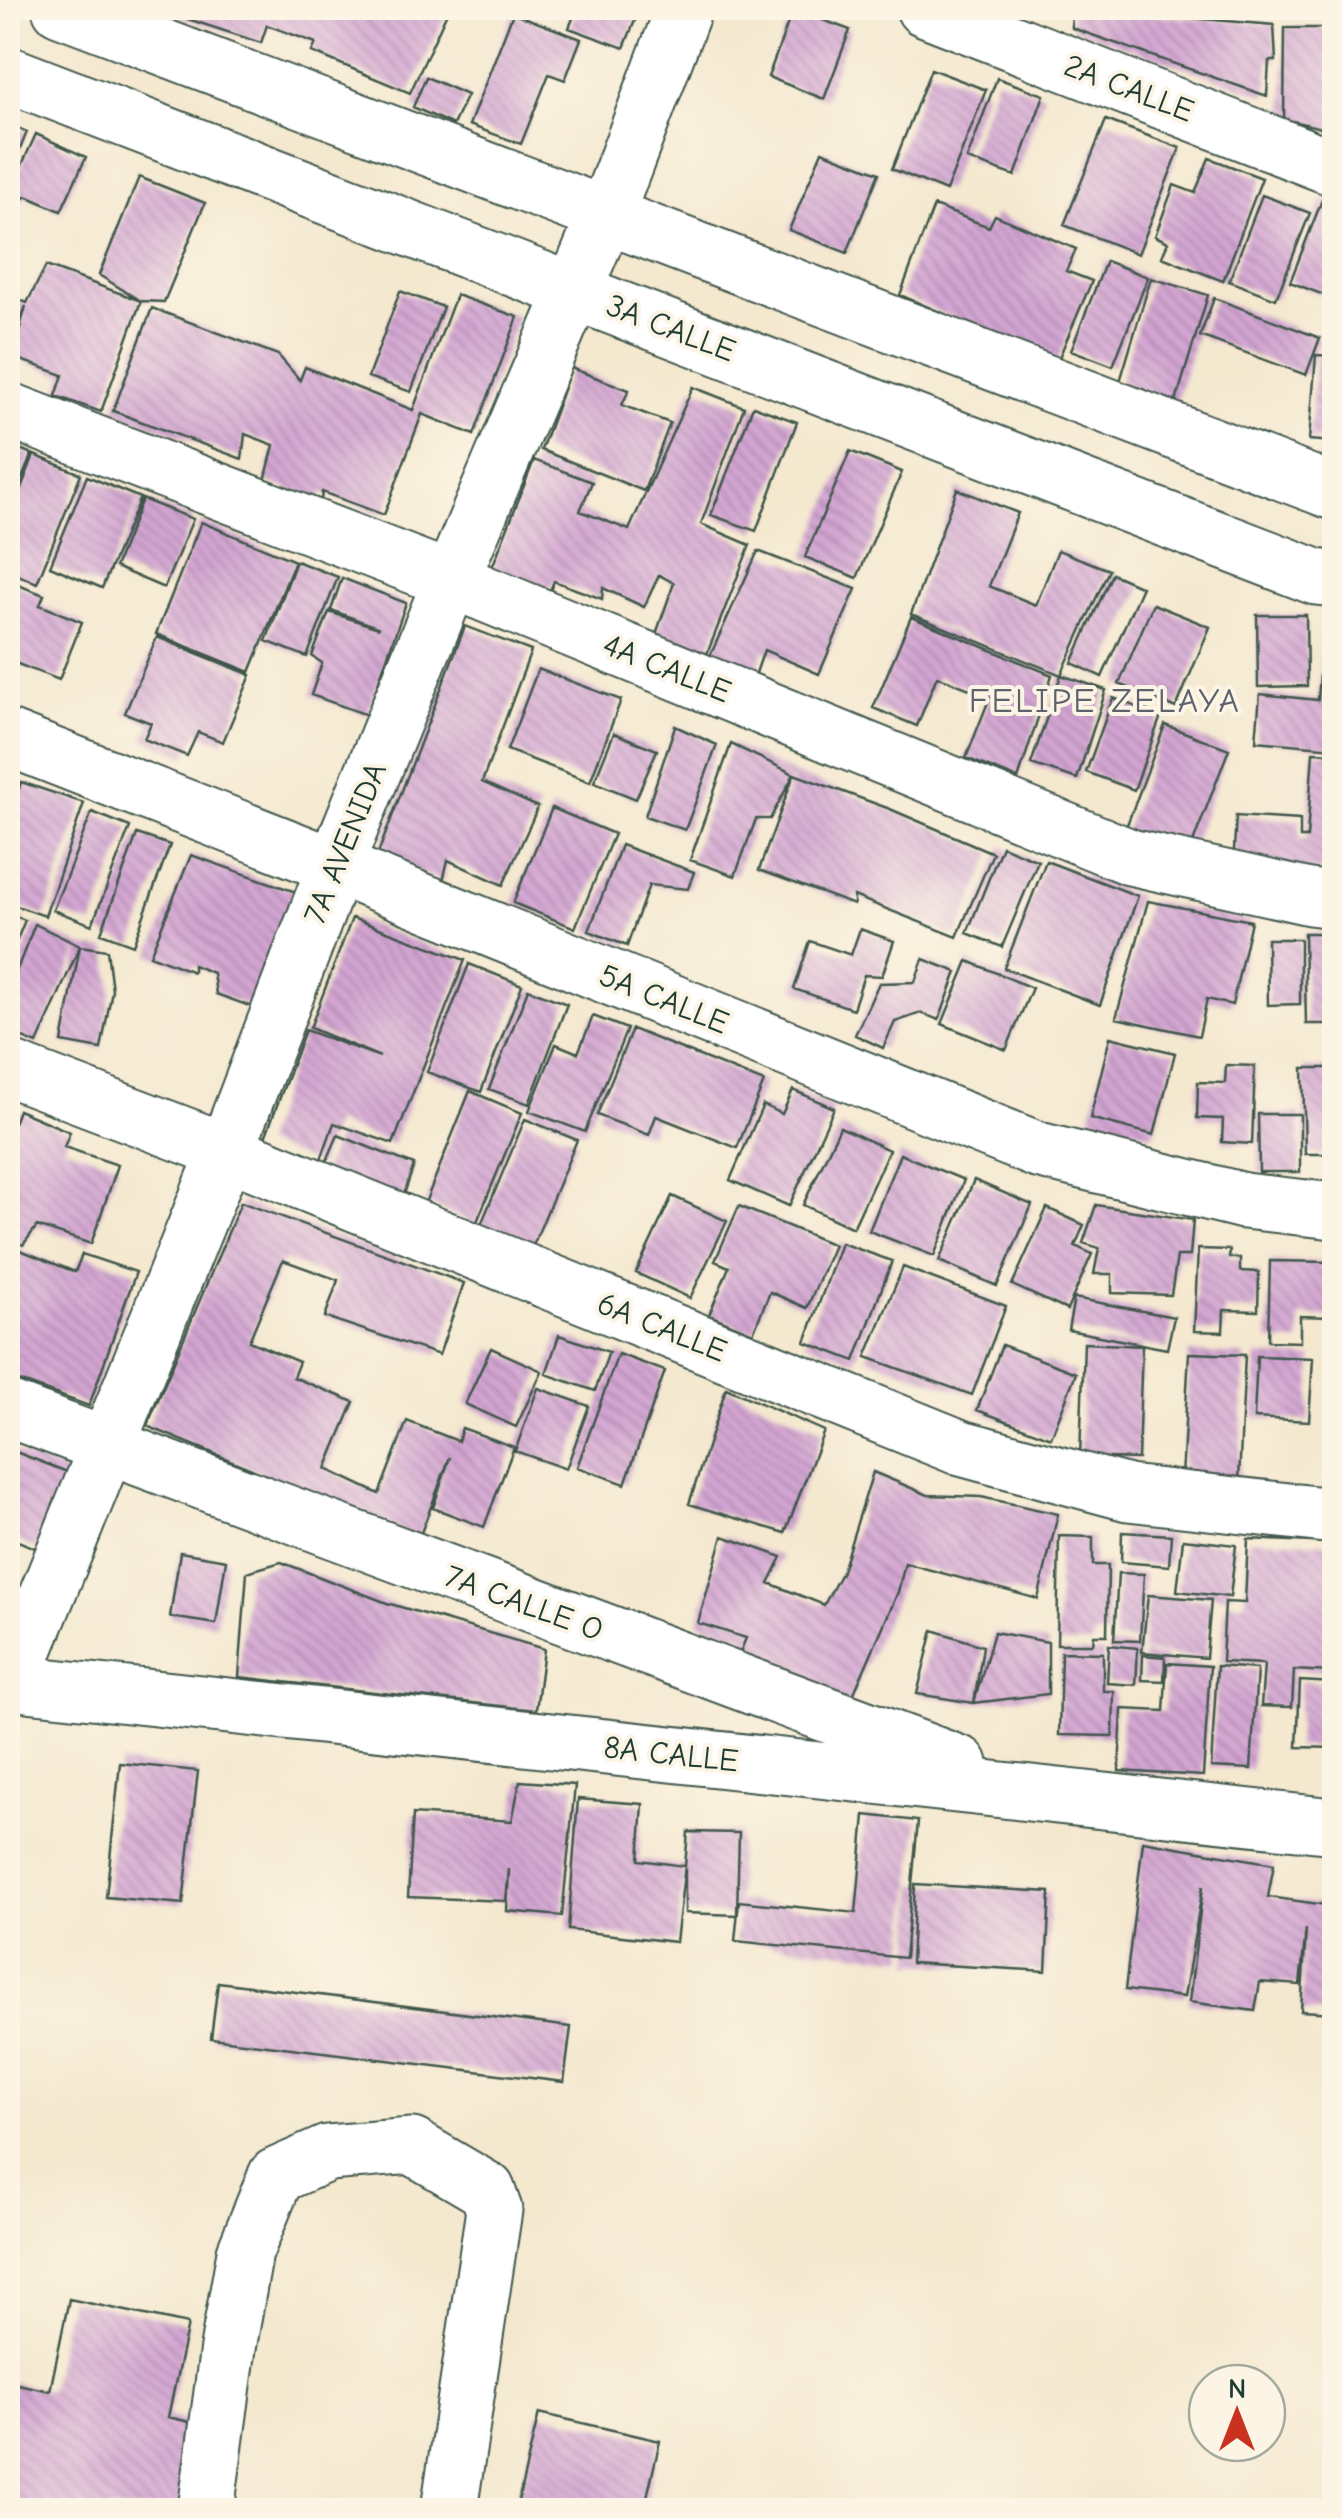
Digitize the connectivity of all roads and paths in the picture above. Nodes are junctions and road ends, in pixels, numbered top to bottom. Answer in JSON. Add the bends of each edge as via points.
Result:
{"nodes":[{"id":1,"x":60,"y":8,"type":"edge"},
{"id":2,"x":684,"y":8,"type":"edge"},
{"id":3,"x":924,"y":8,"type":"edge"},
{"id":4,"x":8,"y":74,"type":"edge"},
{"id":5,"x":1334,"y":168,"type":"edge"},
{"id":6,"x":605,"y":217,"type":"junction"},
{"id":7,"x":573,"y":290,"type":"junction"},
{"id":8,"x":8,"y":410,"type":"edge"},
{"id":9,"x":1334,"y":492,"type":"edge"},
{"id":10,"x":1334,"y":579,"type":"edge"},
{"id":11,"x":451,"y":580,"type":"junction"},
{"id":12,"x":8,"y":738,"type":"edge"},
{"id":13,"x":335,"y":866,"type":"junction"},
{"id":14,"x":1334,"y":900,"type":"edge"},
{"id":15,"x":8,"y":1068,"type":"edge"},
{"id":16,"x":226,"y":1151,"type":"junction"},
{"id":17,"x":1334,"y":1211,"type":"edge"},
{"id":18,"x":8,"y":1409,"type":"edge"},
{"id":19,"x":108,"y":1449,"type":"junction"},
{"id":20,"x":1334,"y":1516,"type":"edge"},
{"id":21,"x":10,"y":1682,"type":"edge"},
{"id":22,"x":1041,"y":1794,"type":"junction"},
{"id":23,"x":1334,"y":1826,"type":"edge"},
{"id":24,"x":206,"y":2510,"type":"edge"},
{"id":25,"x":449,"y":2510,"type":"edge"}],
"edges":[{"from":1,"to":6,"type":"street"},
{"from":2,"to":6,"type":"street","name":"7A AVENIDA"},
{"from":3,"to":5,"type":"street","name":"2A CALLE"},
{"from":4,"to":7,"type":"street","name":"3A CALLE"},
{"from":6,"to":7,"type":"street","name":"7A AVENIDA"},
{"from":6,"to":9,"type":"street"},
{"from":7,"to":10,"type":"street","name":"3A CALLE"},
{"from":7,"to":11,"type":"street","name":"7A AVENIDA"},
{"from":8,"to":11,"type":"street","name":"4A CALLE"},
{"from":11,"to":13,"type":"street","name":"7A AVENIDA"},
{"from":11,"to":14,"type":"street","name":"4A CALLE","via":[[1130,857]]},
{"from":12,"to":13,"type":"street","name":"5A CALLE"},
{"from":13,"to":16,"type":"street","name":"7A AVENIDA"},
{"from":13,"to":17,"type":"street","name":"5A CALLE","via":[[1038,1150],[1244,1201]]},
{"from":15,"to":16,"type":"street","name":"6A CALLE"},
{"from":16,"to":19,"type":"street","name":"7A AVENIDA"},
{"from":16,"to":20,"type":"street","name":"6A CALLE","via":[[961,1448],[1128,1493]]},
{"from":18,"to":19,"type":"street","name":"7A CALLE O"},
{"from":19,"to":21,"type":"street","name":"7A AVENIDA"},
{"from":19,"to":22,"type":"street","name":"7A CALLE O"},
{"from":21,"to":22,"type":"street","name":"8A CALLE"},
{"from":22,"to":23,"type":"street","name":"8A CALLE"},
{"from":24,"to":25,"type":"street","via":[[245,2252],[276,2176],[328,2154],[412,2146],[487,2190],[494,2210]]}]}
